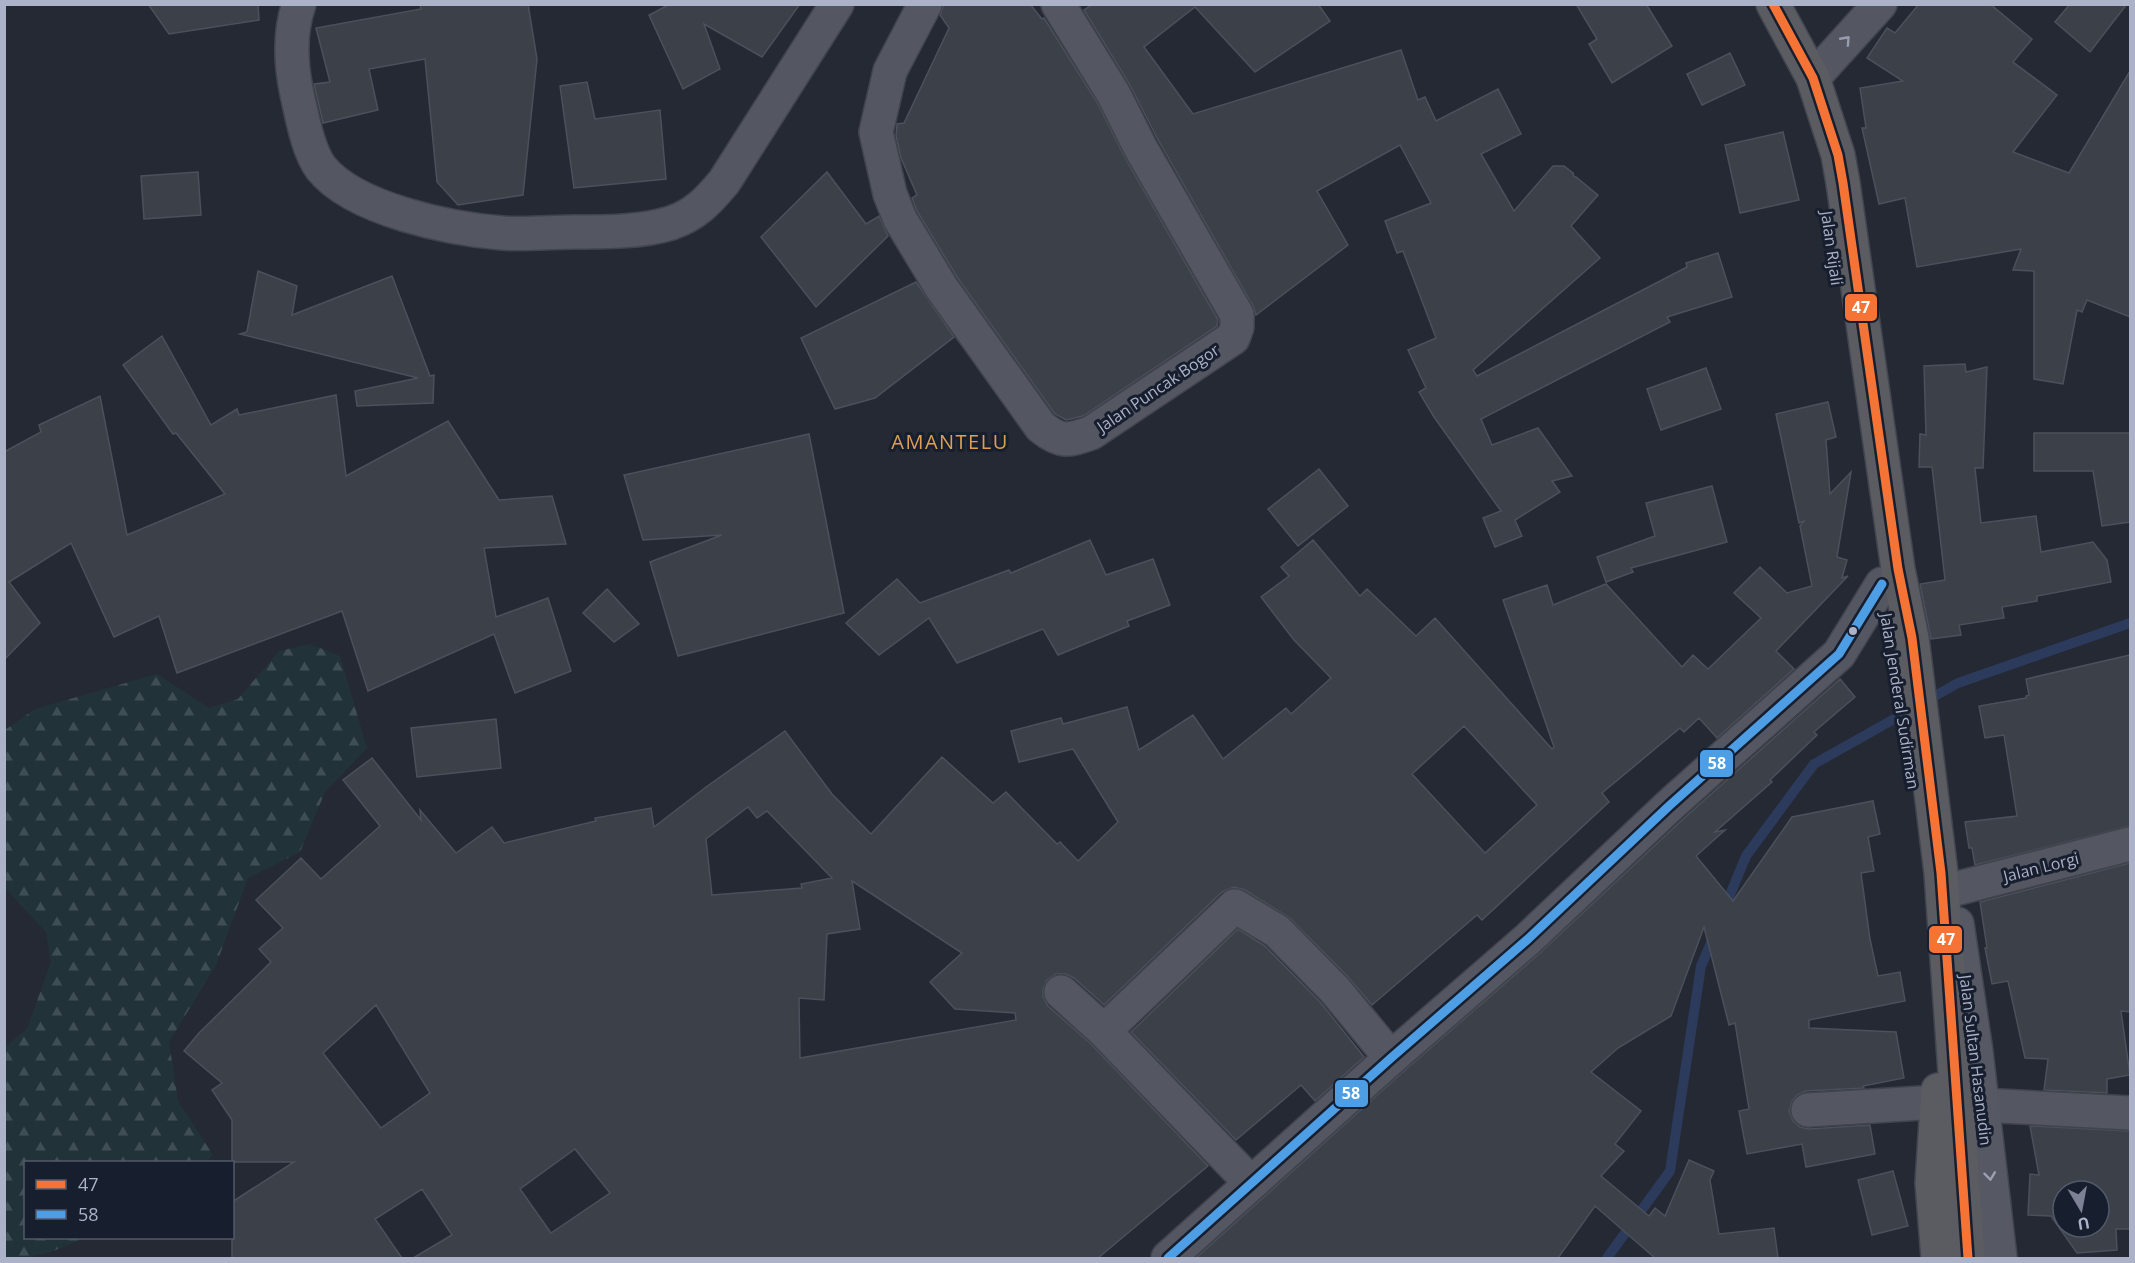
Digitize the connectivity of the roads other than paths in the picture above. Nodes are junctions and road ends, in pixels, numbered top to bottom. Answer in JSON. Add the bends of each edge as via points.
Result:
{"nodes":[{"id":1,"x":299,"y":4,"type":"edge"},
{"id":2,"x":837,"y":4,"type":"edge"},
{"id":3,"x":925,"y":4,"type":"edge"},
{"id":4,"x":1058,"y":4,"type":"edge"},
{"id":5,"x":1759,"y":4,"type":"edge"},
{"id":6,"x":1773,"y":4,"type":"edge"},
{"id":7,"x":1880,"y":4,"type":"edge"},
{"id":8,"x":1813,"y":78,"type":"junction"},
{"id":9,"x":1870,"y":502,"type":"joint"},
{"id":10,"x":1882,"y":584,"type":"junction"},
{"id":11,"x":1903,"y":662,"type":"junction"},
{"id":12,"x":1928,"y":828,"type":"junction"},
{"id":13,"x":2130,"y":844,"type":"edge"},
{"id":14,"x":1946,"y":881,"type":"junction"},
{"id":15,"x":1061,"y":992,"type":"dead end"},
{"id":16,"x":1104,"y":1030,"type":"junction"},
{"id":17,"x":1391,"y":1058,"type":"junction"},
{"id":18,"x":1938,"y":1102,"type":"junction"},
{"id":19,"x":1981,"y":1105,"type":"junction"},
{"id":20,"x":1808,"y":1110,"type":"dead end"},
{"id":21,"x":2130,"y":1113,"type":"edge"},
{"id":22,"x":1251,"y":1184,"type":"junction"},
{"id":23,"x":1168,"y":1258,"type":"edge"},
{"id":24,"x":1938,"y":1258,"type":"edge"},
{"id":25,"x":1968,"y":1258,"type":"edge"},
{"id":26,"x":2000,"y":1258,"type":"edge"}],
"edges":[{"from":1,"to":2,"type":"street","via":[[292,43],[293,75],[321,167],[356,195],[413,219],[514,233],[608,232],[660,226],[704,206],[724,182]]},
{"from":3,"to":4,"type":"street","name":"Jalan Puncak Bogor","via":[[890,71],[876,132],[890,194],[900,219],[941,287],[1041,427],[1055,438],[1069,441],[1091,433],[1233,338],[1237,315],[1114,95]]},
{"from":5,"to":9,"type":"highway","name":"Jalan Rijali","via":[[1794,73],[1818,145]]},
{"from":6,"to":8,"type":"highway","name":"Jalan Jenderal Sudirman"},
{"from":8,"to":7,"type":"street","one_way":true},
{"from":8,"to":11,"type":"highway","name":"Jalan Jenderal Sudirman","via":[[1838,155],[1898,569],[1912,638]]},
{"from":9,"to":10,"type":"highway","name":"Jalan Jenderal Sudirman"},
{"from":10,"to":11,"type":"highway","name":"Jalan Jenderal Sudirman"},
{"from":10,"to":17,"type":"street","via":[[1839,654],[1528,939]]},
{"from":11,"to":12,"type":"highway","name":"Jalan Jenderal Sudirman"},
{"from":12,"to":14,"type":"highway"},
{"from":12,"to":18,"type":"highway","name":"Jalan Jenderal Sudirman"},
{"from":13,"to":14,"type":"street","name":"Jalan Lorgi"},
{"from":14,"to":19,"type":"main road","name":"Jalan Sultan Hasanudin","via":[[1966,983]]},
{"from":14,"to":25,"type":"highway"},
{"from":15,"to":16,"type":"street"},
{"from":16,"to":17,"type":"street","via":[[1236,906],[1277,931],[1335,990]]},
{"from":16,"to":22,"type":"street"},
{"from":17,"to":22,"type":"street"},
{"from":18,"to":20,"type":"street"},
{"from":18,"to":24,"type":"highway","name":"Jalan Jenderal Sudirman","via":[[1932,1183]]},
{"from":19,"to":21,"type":"street"},
{"from":19,"to":26,"type":"main road","name":"Jalan Sultan Hasanudin","one_way":true},
{"from":22,"to":23,"type":"street"}]}
